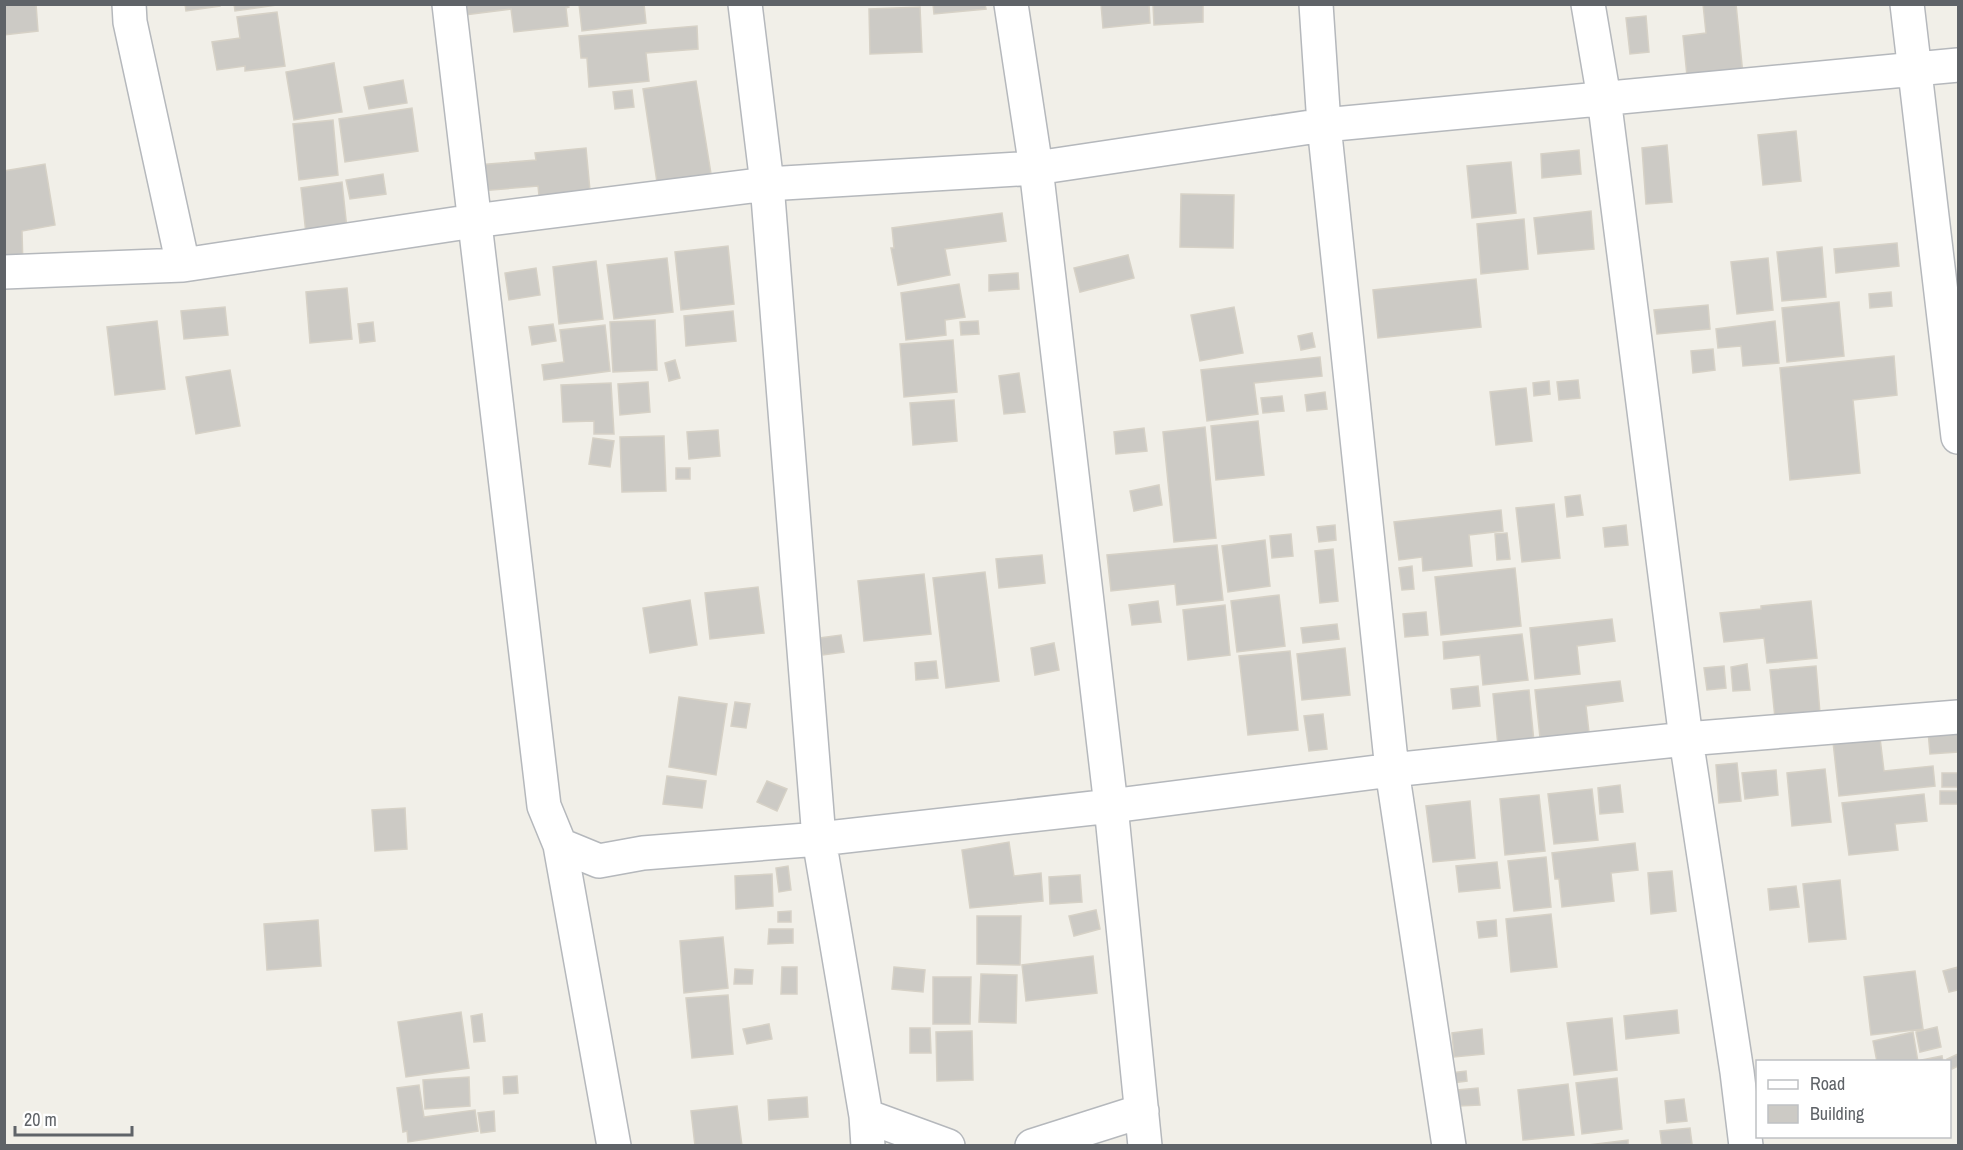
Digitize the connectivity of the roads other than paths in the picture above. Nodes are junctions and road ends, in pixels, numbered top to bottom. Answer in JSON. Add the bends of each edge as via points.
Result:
{"nodes":[{"id":1,"x":129,"y":4,"type":"edge"},
{"id":2,"x":449,"y":4,"type":"edge"},
{"id":3,"x":745,"y":4,"type":"edge"},
{"id":4,"x":1011,"y":4,"type":"edge"},
{"id":5,"x":1316,"y":4,"type":"edge"},
{"id":6,"x":1588,"y":4,"type":"edge"},
{"id":7,"x":1907,"y":4,"type":"edge"},
{"id":8,"x":1959,"y":65,"type":"edge"},
{"id":9,"x":1916,"y":69,"type":"junction"},
{"id":10,"x":1604,"y":98,"type":"junction"},
{"id":11,"x":1324,"y":125,"type":"junction"},
{"id":12,"x":1036,"y":168,"type":"junction"},
{"id":13,"x":766,"y":184,"type":"junction"},
{"id":14,"x":474,"y":221,"type":"junction"},
{"id":15,"x":183,"y":264,"type":"junction"},
{"id":16,"x":4,"y":272,"type":"edge"},
{"id":17,"x":1959,"y":437,"type":"edge"},
{"id":18,"x":1959,"y":717,"type":"edge"},
{"id":19,"x":1686,"y":739,"type":"junction"},
{"id":20,"x":1392,"y":770,"type":"junction"},
{"id":21,"x":1112,"y":806,"type":"junction"},
{"id":22,"x":819,"y":839,"type":"junction"},
{"id":23,"x":560,"y":845,"type":"junction"},
{"id":24,"x":1142,"y":1111,"type":"junction"},
{"id":25,"x":867,"y":1131,"type":"edge"},
{"id":26,"x":614,"y":1146,"type":"edge"},
{"id":27,"x":948,"y":1146,"type":"edge"},
{"id":28,"x":1032,"y":1146,"type":"edge"},
{"id":29,"x":1145,"y":1146,"type":"edge"},
{"id":30,"x":1449,"y":1146,"type":"edge"},
{"id":31,"x":1746,"y":1146,"type":"edge"}],
"edges":[{"from":1,"to":15,"type":"street"},
{"from":2,"to":14,"type":"street"},
{"from":3,"to":13,"type":"street"},
{"from":4,"to":12,"type":"street"},
{"from":5,"to":11,"type":"street"},
{"from":6,"to":10,"type":"street"},
{"from":7,"to":9,"type":"street"},
{"from":8,"to":9,"type":"street"},
{"from":9,"to":10,"type":"street"},
{"from":9,"to":17,"type":"street"},
{"from":10,"to":11,"type":"street"},
{"from":10,"to":19,"type":"street"},
{"from":11,"to":12,"type":"street"},
{"from":11,"to":20,"type":"street"},
{"from":12,"to":13,"type":"street"},
{"from":12,"to":21,"type":"street"},
{"from":13,"to":14,"type":"street"},
{"from":13,"to":22,"type":"street"},
{"from":14,"to":15,"type":"street"},
{"from":14,"to":23,"type":"street","via":[[544,806]]},
{"from":15,"to":16,"type":"street"},
{"from":18,"to":19,"type":"street"},
{"from":19,"to":20,"type":"street"},
{"from":19,"to":31,"type":"street"},
{"from":20,"to":21,"type":"street"},
{"from":20,"to":30,"type":"street"},
{"from":21,"to":22,"type":"street"},
{"from":21,"to":24,"type":"street"},
{"from":22,"to":23,"type":"street","via":[[643,853],[599,861]]},
{"from":22,"to":25,"type":"street"},
{"from":23,"to":26,"type":"street"},
{"from":24,"to":28,"type":"street"},
{"from":24,"to":29,"type":"street"},
{"from":25,"to":27,"type":"street"}]}
